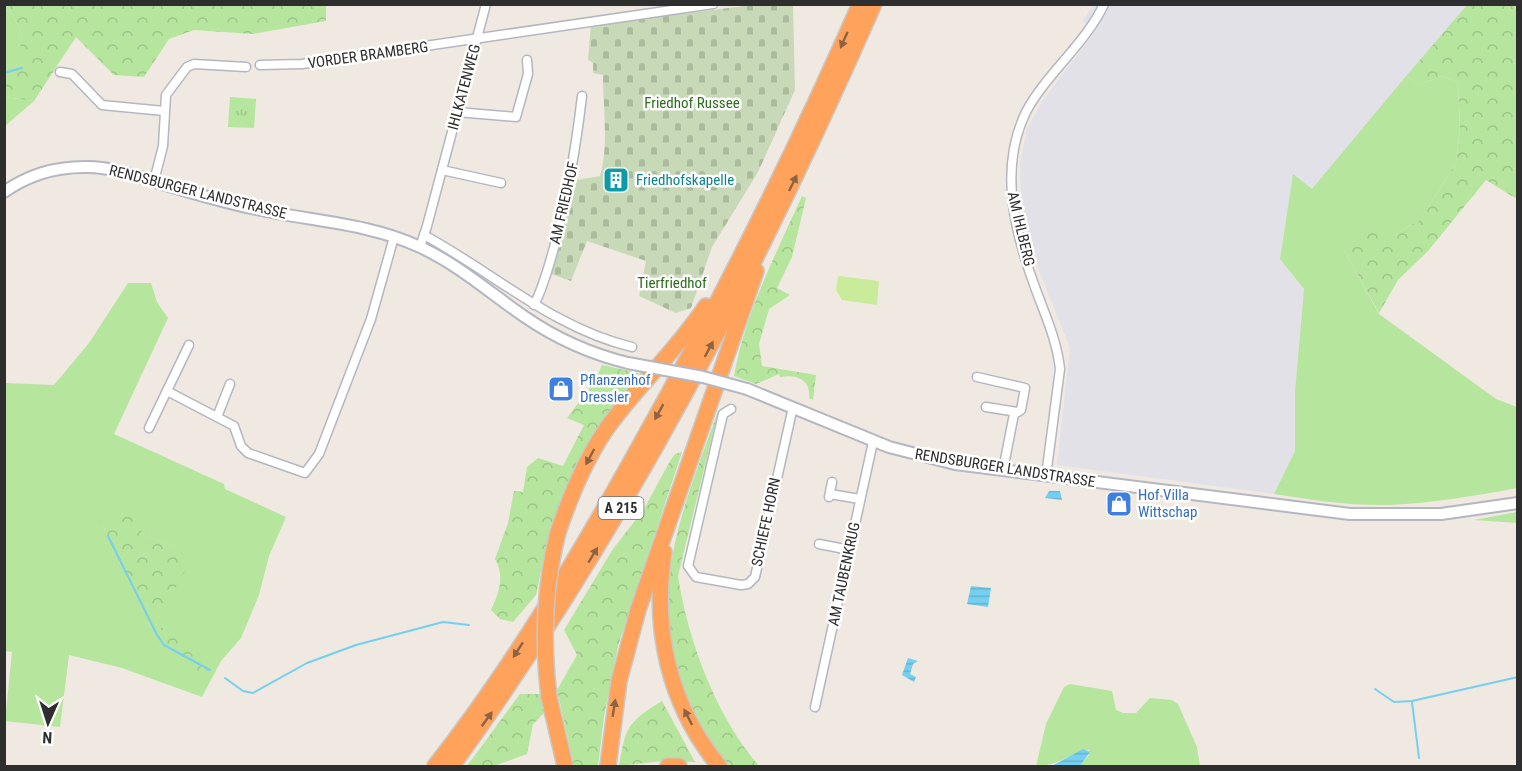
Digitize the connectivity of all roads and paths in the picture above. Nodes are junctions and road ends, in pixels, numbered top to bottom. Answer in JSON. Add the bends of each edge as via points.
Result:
{"nodes":[{"id":1,"x":486,"y":4,"type":"edge"},
{"id":2,"x":713,"y":4,"type":"edge"},
{"id":3,"x":860,"y":4,"type":"edge"},
{"id":4,"x":874,"y":4,"type":"edge"},
{"id":5,"x":1104,"y":4,"type":"edge"},
{"id":6,"x":476,"y":40,"type":"junction"},
{"id":7,"x":527,"y":60,"type":"dead end"},
{"id":8,"x":260,"y":65,"type":"dead end"},
{"id":9,"x":246,"y":67,"type":"dead end"},
{"id":10,"x":60,"y":72,"type":"dead end"},
{"id":11,"x":582,"y":96,"type":"dead end"},
{"id":12,"x":164,"y":111,"type":"junction"},
{"id":13,"x":457,"y":112,"type":"junction"},
{"id":14,"x":442,"y":170,"type":"junction"},
{"id":15,"x":154,"y":181,"type":"junction"},
{"id":16,"x":501,"y":183,"type":"dead end"},
{"id":17,"x":4,"y":192,"type":"edge"},
{"id":18,"x":761,"y":233,"type":"junction"},
{"id":19,"x":424,"y":235,"type":"junction"},
{"id":20,"x":394,"y":237,"type":"junction"},
{"id":21,"x":420,"y":247,"type":"junction"},
{"id":22,"x":534,"y":305,"type":"junction"},
{"id":23,"x":189,"y":345,"type":"dead end"},
{"id":24,"x":632,"y":346,"type":"dead end"},
{"id":25,"x":977,"y":377,"type":"dead end"},
{"id":26,"x":230,"y":384,"type":"dead end"},
{"id":27,"x":167,"y":391,"type":"junction"},
{"id":28,"x":986,"y":406,"type":"dead end"},
{"id":29,"x":793,"y":407,"type":"junction"},
{"id":30,"x":731,"y":409,"type":"dead end"},
{"id":31,"x":1017,"y":412,"type":"junction"},
{"id":32,"x":216,"y":417,"type":"junction"},
{"id":33,"x":149,"y":428,"type":"dead end"},
{"id":34,"x":873,"y":441,"type":"junction"},
{"id":35,"x":1003,"y":470,"type":"junction"},
{"id":36,"x":1043,"y":476,"type":"junction"},
{"id":37,"x":832,"y":482,"type":"dead end"},
{"id":38,"x":860,"y":499,"type":"junction"},
{"id":39,"x":1518,"y":502,"type":"edge"},
{"id":40,"x":669,"y":519,"type":"junction"},
{"id":41,"x":819,"y":545,"type":"dead end"},
{"id":42,"x":850,"y":550,"type":"junction"},
{"id":43,"x":815,"y":707,"type":"dead end"},
{"id":44,"x":435,"y":766,"type":"edge"},
{"id":45,"x":452,"y":766,"type":"edge"},
{"id":46,"x":565,"y":766,"type":"edge"},
{"id":47,"x":608,"y":766,"type":"edge"},
{"id":48,"x":668,"y":766,"type":"edge"},
{"id":49,"x":679,"y":766,"type":"edge"},
{"id":50,"x":719,"y":766,"type":"edge"}],
"edges":[{"from":1,"to":6,"type":"street","name":"IHLKATENWEG"},
{"from":2,"to":6,"type":"street","name":"VORDER BRAMBERG"},
{"from":3,"to":18,"type":"highway","number":"A 215","one_way":true},
{"from":18,"to":4,"type":"highway","number":"A 215","one_way":true},
{"from":5,"to":36,"type":"street","name":"AM IHLBERG","via":[[1026,112],[1012,159],[1010,184],[1015,217],[1059,354]]},
{"from":6,"to":8,"type":"street","name":"VORDER BRAMBERG","via":[[302,64]]},
{"from":6,"to":13,"type":"street","name":"IHLKATENWEG"},
{"from":7,"to":13,"type":"street","via":[[528,74],[516,117]]},
{"from":9,"to":12,"type":"street","via":[[190,65],[166,95]]},
{"from":10,"to":12,"type":"street","via":[[72,74],[102,105]]},
{"from":11,"to":22,"type":"street","name":"AM FRIEDHOF","via":[[568,196],[544,284]]},
{"from":12,"to":15,"type":"street","via":[[163,147]]},
{"from":13,"to":14,"type":"street","name":"IHLKATENWEG"},
{"from":14,"to":16,"type":"street"},
{"from":14,"to":19,"type":"street","name":"IHLKATENWEG"},
{"from":15,"to":17,"type":"street","name":"RENDSBURGER LANDSTRASSE","via":[[110,169],[75,167],[36,175]]},
{"from":15,"to":20,"type":"street","name":"RENDSBURGER LANDSTRASSE","via":[[255,209]]},
{"from":18,"to":40,"type":"highway","via":[[747,304]]},
{"from":18,"to":44,"type":"highway","number":"A 215","one_way":true,"via":[[597,523],[507,668]]},
{"from":45,"to":18,"type":"highway","number":"A 215","one_way":true,"via":[[520,671],[620,510],[684,396]]},
{"from":18,"to":46,"type":"highway","one_way":true,"bridge":true,"via":[[692,326],[607,428],[574,487],[558,532],[544,618],[549,697]]},
{"from":19,"to":21,"type":"street","name":"IHLKATENWEG"},
{"from":19,"to":22,"type":"street","via":[[469,259]]},
{"from":20,"to":21,"type":"street","name":"RENDSBURGER LANDSTRASSE"},
{"from":20,"to":32,"type":"street","via":[[371,319],[320,454],[305,473],[248,453],[234,426]]},
{"from":21,"to":29,"type":"street","name":"RENDSBURGER LANDSTRASSE","bridge":true,"via":[[464,272],[524,316],[588,351],[747,389]]},
{"from":22,"to":24,"type":"street","via":[[556,319]]},
{"from":23,"to":27,"type":"street"},
{"from":25,"to":31,"type":"street","via":[[1025,388],[1021,410]]},
{"from":26,"to":32,"type":"street"},
{"from":27,"to":32,"type":"street"},
{"from":27,"to":33,"type":"street"},
{"from":28,"to":31,"type":"street"},
{"from":29,"to":30,"type":"street","name":"SCHIEFE HORN","via":[[755,577],[741,585],[696,577],[688,566],[723,414]]},
{"from":29,"to":34,"type":"street","name":"RENDSBURGER LANDSTRASSE"},
{"from":31,"to":35,"type":"street"},
{"from":34,"to":35,"type":"street","name":"RENDSBURGER LANDSTRASSE","via":[[940,461]]},
{"from":34,"to":38,"type":"street","name":"AM TAUBENKRUG"},
{"from":35,"to":36,"type":"street","name":"RENDSBURGER LANDSTRASSE"},
{"from":36,"to":39,"type":"street","name":"RENDSBURGER LANDSTRASSE","via":[[1350,514],[1431,514]]},
{"from":37,"to":38,"type":"street","via":[[830,496]]},
{"from":38,"to":42,"type":"street","name":"AM TAUBENKRUG"},
{"from":47,"to":40,"type":"highway","one_way":true,"via":[[625,658]]},
{"from":50,"to":40,"type":"highway","one_way":true,"via":[[685,713],[663,648],[659,587]]},
{"from":41,"to":42,"type":"street"},
{"from":42,"to":43,"type":"street","name":"AM TAUBENKRUG"},
{"from":48,"to":49,"type":"highway"}]}
